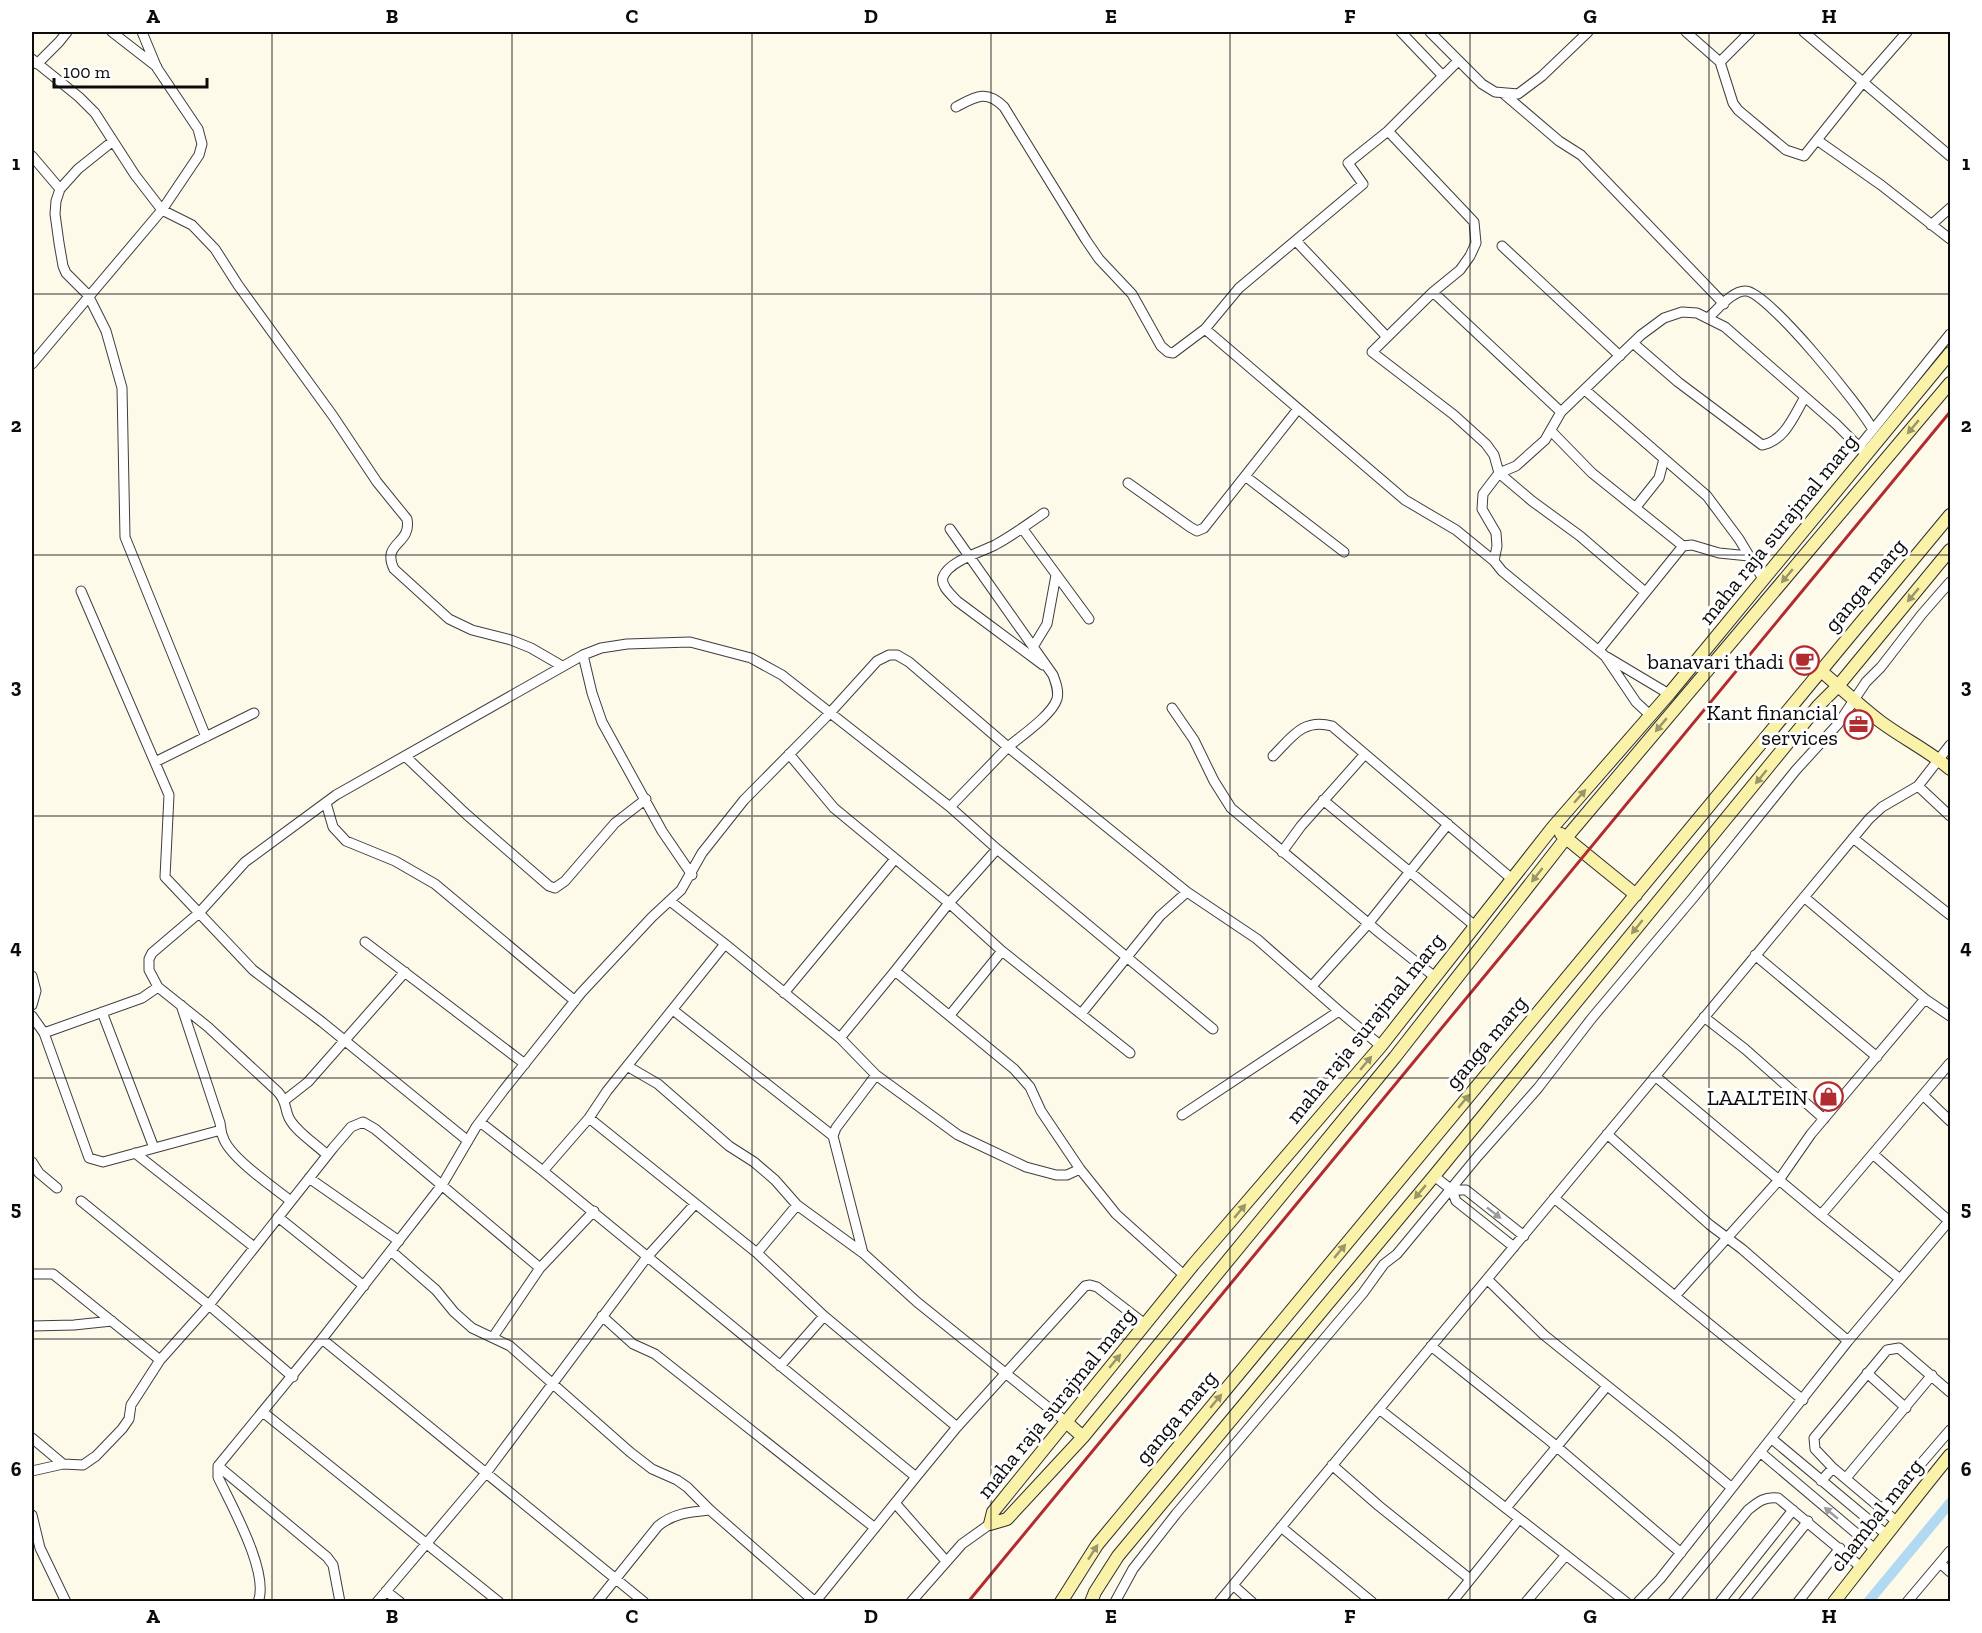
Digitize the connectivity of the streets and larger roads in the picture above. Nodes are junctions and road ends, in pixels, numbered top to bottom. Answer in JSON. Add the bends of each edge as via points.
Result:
{"nodes":[{"id":1,"x":67,"y":32,"type":"edge"},
{"id":2,"x":112,"y":32,"type":"edge"},
{"id":3,"x":1401,"y":32,"type":"edge"},
{"id":4,"x":1430,"y":32,"type":"edge"},
{"id":5,"x":1588,"y":32,"type":"edge"},
{"id":6,"x":1686,"y":32,"type":"edge"},
{"id":7,"x":1750,"y":32,"type":"edge"},
{"id":8,"x":1804,"y":32,"type":"edge"},
{"id":9,"x":1907,"y":32,"type":"edge"},
{"id":10,"x":145,"y":34,"type":"edge"},
{"id":11,"x":34,"y":61,"type":"edge"},
{"id":12,"x":1458,"y":61,"type":"junction"},
{"id":13,"x":1720,"y":62,"type":"junction"},
{"id":14,"x":157,"y":68,"type":"junction"},
{"id":15,"x":1443,"y":76,"type":"junction"},
{"id":16,"x":1864,"y":81,"type":"junction"},
{"id":17,"x":1504,"y":94,"type":"junction"},
{"id":18,"x":956,"y":107,"type":"dead end"},
{"id":19,"x":1388,"y":131,"type":"junction"},
{"id":20,"x":1817,"y":140,"type":"junction"},
{"id":21,"x":112,"y":141,"type":"junction"},
{"id":22,"x":1949,"y":151,"type":"edge"},
{"id":23,"x":32,"y":156,"type":"edge"},
{"id":24,"x":60,"y":189,"type":"junction"},
{"id":25,"x":1950,"y":208,"type":"edge"},
{"id":26,"x":162,"y":210,"type":"junction"},
{"id":27,"x":1931,"y":225,"type":"junction"},
{"id":28,"x":1950,"y":239,"type":"edge"},
{"id":29,"x":1296,"y":241,"type":"junction"},
{"id":30,"x":1502,"y":246,"type":"dead end"},
{"id":31,"x":1433,"y":292,"type":"junction"},
{"id":32,"x":88,"y":295,"type":"junction"},
{"id":33,"x":1724,"y":304,"type":"junction"},
{"id":34,"x":1709,"y":317,"type":"junction"},
{"id":35,"x":1205,"y":329,"type":"junction"},
{"id":36,"x":1950,"y":334,"type":"edge"},
{"id":37,"x":1387,"y":337,"type":"junction"},
{"id":38,"x":1633,"y":343,"type":"junction"},
{"id":39,"x":1950,"y":353,"type":"edge"},
{"id":40,"x":1620,"y":356,"type":"junction"},
{"id":41,"x":32,"y":364,"type":"edge"},
{"id":42,"x":1950,"y":383,"type":"edge"},
{"id":43,"x":1585,"y":390,"type":"junction"},
{"id":44,"x":1805,"y":397,"type":"junction"},
{"id":45,"x":1298,"y":409,"type":"junction"},
{"id":46,"x":1561,"y":412,"type":"junction"},
{"id":47,"x":1551,"y":430,"type":"junction"},
{"id":48,"x":1873,"y":430,"type":"junction"},
{"id":49,"x":1862,"y":450,"type":"junction"},
{"id":50,"x":1664,"y":459,"type":"junction"},
{"id":51,"x":1881,"y":466,"type":"junction"},
{"id":52,"x":1499,"y":473,"type":"junction"},
{"id":53,"x":1245,"y":476,"type":"junction"},
{"id":54,"x":1128,"y":483,"type":"dead end"},
{"id":55,"x":1636,"y":507,"type":"junction"},
{"id":56,"x":1044,"y":513,"type":"dead end"},
{"id":57,"x":1950,"y":515,"type":"edge"},
{"id":58,"x":1022,"y":528,"type":"junction"},
{"id":59,"x":950,"y":529,"type":"dead end"},
{"id":60,"x":1683,"y":546,"type":"junction"},
{"id":61,"x":1950,"y":550,"type":"edge"},
{"id":62,"x":1344,"y":552,"type":"dead end"},
{"id":63,"x":969,"y":556,"type":"junction"},
{"id":64,"x":1749,"y":556,"type":"junction"},
{"id":65,"x":1494,"y":561,"type":"junction"},
{"id":66,"x":1056,"y":575,"type":"junction"},
{"id":67,"x":1763,"y":579,"type":"junction"},
{"id":68,"x":1950,"y":582,"type":"edge"},
{"id":69,"x":81,"y":591,"type":"dead end"},
{"id":70,"x":1644,"y":592,"type":"junction"},
{"id":71,"x":1089,"y":619,"type":"dead end"},
{"id":72,"x":1033,"y":647,"type":"junction"},
{"id":73,"x":1602,"y":653,"type":"junction"},
{"id":74,"x":583,"y":655,"type":"junction"},
{"id":75,"x":562,"y":666,"type":"junction"},
{"id":76,"x":1048,"y":669,"type":"junction"},
{"id":77,"x":1821,"y":671,"type":"junction"},
{"id":78,"x":1838,"y":686,"type":"junction"},
{"id":79,"x":1669,"y":694,"type":"junction"},
{"id":80,"x":1853,"y":700,"type":"junction"},
{"id":81,"x":1172,"y":708,"type":"dead end"},
{"id":82,"x":254,"y":713,"type":"dead end"},
{"id":83,"x":829,"y":714,"type":"junction"},
{"id":84,"x":1651,"y":716,"type":"junction"},
{"id":85,"x":206,"y":737,"type":"junction"},
{"id":86,"x":1950,"y":745,"type":"edge"},
{"id":87,"x":1008,"y":747,"type":"junction"},
{"id":88,"x":789,"y":754,"type":"junction"},
{"id":89,"x":1365,"y":754,"type":"junction"},
{"id":90,"x":405,"y":756,"type":"junction"},
{"id":91,"x":1273,"y":756,"type":"dead end"},
{"id":92,"x":1939,"y":759,"type":"junction"},
{"id":93,"x":155,"y":762,"type":"junction"},
{"id":94,"x":1950,"y":769,"type":"edge"},
{"id":95,"x":1918,"y":786,"type":"junction"},
{"id":96,"x":646,"y":799,"type":"junction"},
{"id":97,"x":1323,"y":800,"type":"junction"},
{"id":98,"x":326,"y":803,"type":"junction"},
{"id":99,"x":950,"y":807,"type":"junction"},
{"id":100,"x":1950,"y":816,"type":"edge"},
{"id":101,"x":1448,"y":824,"type":"junction"},
{"id":102,"x":1553,"y":827,"type":"junction"},
{"id":103,"x":1566,"y":838,"type":"junction"},
{"id":104,"x":1853,"y":838,"type":"junction"},
{"id":105,"x":997,"y":849,"type":"junction"},
{"id":106,"x":1282,"y":852,"type":"junction"},
{"id":107,"x":895,"y":859,"type":"junction"},
{"id":108,"x":1410,"y":872,"type":"junction"},
{"id":109,"x":692,"y":874,"type":"junction"},
{"id":110,"x":1512,"y":879,"type":"junction"},
{"id":111,"x":1187,"y":892,"type":"junction"},
{"id":112,"x":1635,"y":894,"type":"junction"},
{"id":113,"x":1804,"y":897,"type":"junction"},
{"id":114,"x":670,"y":901,"type":"junction"},
{"id":115,"x":949,"y":903,"type":"junction"},
{"id":116,"x":199,"y":913,"type":"junction"},
{"id":117,"x":1950,"y":915,"type":"edge"},
{"id":118,"x":1368,"y":924,"type":"junction"},
{"id":119,"x":1475,"y":926,"type":"junction"},
{"id":120,"x":365,"y":942,"type":"dead end"},
{"id":121,"x":725,"y":944,"type":"junction"},
{"id":122,"x":1002,"y":951,"type":"junction"},
{"id":123,"x":1755,"y":955,"type":"junction"},
{"id":124,"x":1128,"y":956,"type":"junction"},
{"id":125,"x":895,"y":971,"type":"junction"},
{"id":126,"x":405,"y":972,"type":"junction"},
{"id":127,"x":32,"y":976,"type":"edge"},
{"id":128,"x":1435,"y":977,"type":"junction"},
{"id":129,"x":1312,"y":986,"type":"junction"},
{"id":130,"x":158,"y":987,"type":"junction"},
{"id":131,"x":784,"y":993,"type":"junction"},
{"id":132,"x":1925,"y":999,"type":"junction"},
{"id":133,"x":575,"y":1001,"type":"junction"},
{"id":134,"x":180,"y":1003,"type":"junction"},
{"id":135,"x":32,"y":1005,"type":"edge"},
{"id":136,"x":674,"y":1010,"type":"junction"},
{"id":137,"x":1339,"y":1011,"type":"junction"},
{"id":138,"x":1949,"y":1011,"type":"edge"},
{"id":139,"x":102,"y":1012,"type":"junction"},
{"id":140,"x":1081,"y":1014,"type":"junction"},
{"id":141,"x":950,"y":1015,"type":"junction"},
{"id":142,"x":32,"y":1016,"type":"edge"},
{"id":143,"x":1704,"y":1017,"type":"junction"},
{"id":144,"x":1213,"y":1029,"type":"dead end"},
{"id":145,"x":44,"y":1033,"type":"junction"},
{"id":146,"x":840,"y":1038,"type":"junction"},
{"id":147,"x":344,"y":1040,"type":"junction"},
{"id":148,"x":1381,"y":1046,"type":"junction"},
{"id":149,"x":1130,"y":1053,"type":"dead end"},
{"id":150,"x":1395,"y":1057,"type":"junction"},
{"id":151,"x":1877,"y":1057,"type":"junction"},
{"id":152,"x":1950,"y":1063,"type":"edge"},
{"id":153,"x":525,"y":1064,"type":"junction"},
{"id":154,"x":627,"y":1066,"type":"junction"},
{"id":155,"x":876,"y":1075,"type":"junction"},
{"id":156,"x":1655,"y":1076,"type":"junction"},
{"id":157,"x":1923,"y":1095,"type":"junction"},
{"id":158,"x":285,"y":1100,"type":"junction"},
{"id":159,"x":1182,"y":1115,"type":"dead end"},
{"id":160,"x":589,"y":1118,"type":"junction"},
{"id":161,"x":1824,"y":1119,"type":"junction"},
{"id":162,"x":1950,"y":1121,"type":"edge"},
{"id":163,"x":480,"y":1122,"type":"junction"},
{"id":164,"x":221,"y":1130,"type":"junction"},
{"id":165,"x":1607,"y":1134,"type":"junction"},
{"id":166,"x":833,"y":1137,"type":"junction"},
{"id":167,"x":468,"y":1141,"type":"junction"},
{"id":168,"x":154,"y":1148,"type":"junction"},
{"id":169,"x":135,"y":1153,"type":"junction"},
{"id":170,"x":1873,"y":1154,"type":"junction"},
{"id":171,"x":327,"y":1155,"type":"junction"},
{"id":172,"x":32,"y":1162,"type":"edge"},
{"id":173,"x":1080,"y":1168,"type":"junction"},
{"id":174,"x":543,"y":1171,"type":"junction"},
{"id":175,"x":1434,"y":1176,"type":"junction"},
{"id":176,"x":309,"y":1178,"type":"junction"},
{"id":177,"x":1779,"y":1180,"type":"junction"},
{"id":178,"x":442,"y":1185,"type":"junction"},
{"id":179,"x":57,"y":1188,"type":"dead end"},
{"id":180,"x":1452,"y":1190,"type":"junction"},
{"id":181,"x":1554,"y":1198,"type":"junction"},
{"id":182,"x":81,"y":1201,"type":"dead end"},
{"id":183,"x":291,"y":1201,"type":"junction"},
{"id":184,"x":695,"y":1204,"type":"junction"},
{"id":185,"x":797,"y":1205,"type":"junction"},
{"id":186,"x":594,"y":1211,"type":"junction"},
{"id":187,"x":1821,"y":1215,"type":"junction"},
{"id":188,"x":278,"y":1217,"type":"junction"},
{"id":189,"x":1950,"y":1221,"type":"edge"},
{"id":190,"x":1524,"y":1236,"type":"junction"},
{"id":191,"x":1728,"y":1238,"type":"junction"},
{"id":192,"x":399,"y":1241,"type":"junction"},
{"id":193,"x":254,"y":1247,"type":"junction"},
{"id":194,"x":1514,"y":1247,"type":"junction"},
{"id":195,"x":391,"y":1251,"type":"junction"},
{"id":196,"x":757,"y":1253,"type":"junction"},
{"id":197,"x":863,"y":1253,"type":"junction"},
{"id":198,"x":647,"y":1257,"type":"junction"},
{"id":199,"x":540,"y":1268,"type":"junction"},
{"id":200,"x":32,"y":1274,"type":"edge"},
{"id":201,"x":1185,"y":1276,"type":"junction"},
{"id":202,"x":1487,"y":1279,"type":"junction"},
{"id":203,"x":1900,"y":1280,"type":"junction"},
{"id":204,"x":364,"y":1286,"type":"junction"},
{"id":205,"x":1204,"y":1289,"type":"junction"},
{"id":206,"x":1675,"y":1296,"type":"junction"},
{"id":207,"x":209,"y":1305,"type":"junction"},
{"id":208,"x":602,"y":1316,"type":"junction"},
{"id":209,"x":824,"y":1316,"type":"junction"},
{"id":210,"x":112,"y":1321,"type":"junction"},
{"id":211,"x":1146,"y":1324,"type":"junction"},
{"id":212,"x":32,"y":1326,"type":"edge"},
{"id":213,"x":493,"y":1337,"type":"junction"},
{"id":214,"x":322,"y":1339,"type":"junction"},
{"id":215,"x":1848,"y":1341,"type":"junction"},
{"id":216,"x":1431,"y":1346,"type":"junction"},
{"id":217,"x":160,"y":1360,"type":"junction"},
{"id":218,"x":780,"y":1366,"type":"junction"},
{"id":219,"x":1867,"y":1373,"type":"junction"},
{"id":220,"x":1005,"y":1374,"type":"junction"},
{"id":221,"x":1932,"y":1375,"type":"junction"},
{"id":222,"x":293,"y":1377,"type":"junction"},
{"id":223,"x":552,"y":1383,"type":"junction"},
{"id":224,"x":1607,"y":1386,"type":"junction"},
{"id":225,"x":1950,"y":1392,"type":"edge"},
{"id":226,"x":1803,"y":1400,"type":"junction"},
{"id":227,"x":1379,"y":1408,"type":"junction"},
{"id":228,"x":1906,"y":1408,"type":"junction"},
{"id":229,"x":264,"y":1413,"type":"junction"},
{"id":230,"x":1065,"y":1421,"type":"junction"},
{"id":231,"x":957,"y":1427,"type":"junction"},
{"id":232,"x":1950,"y":1430,"type":"edge"},
{"id":233,"x":1083,"y":1437,"type":"junction"},
{"id":234,"x":32,"y":1438,"type":"edge"},
{"id":235,"x":1772,"y":1439,"type":"junction"},
{"id":236,"x":1557,"y":1447,"type":"junction"},
{"id":237,"x":1760,"y":1452,"type":"junction"},
{"id":238,"x":1950,"y":1455,"type":"edge"},
{"id":239,"x":63,"y":1464,"type":"junction"},
{"id":240,"x":1332,"y":1465,"type":"junction"},
{"id":241,"x":218,"y":1466,"type":"junction"},
{"id":242,"x":1833,"y":1468,"type":"junction"},
{"id":243,"x":32,"y":1471,"type":"edge"},
{"id":244,"x":486,"y":1473,"type":"junction"},
{"id":245,"x":916,"y":1477,"type":"junction"},
{"id":246,"x":1846,"y":1478,"type":"junction"},
{"id":247,"x":1821,"y":1481,"type":"junction"},
{"id":248,"x":1732,"y":1488,"type":"junction"},
{"id":249,"x":895,"y":1503,"type":"junction"},
{"id":250,"x":1506,"y":1508,"type":"junction"},
{"id":251,"x":1882,"y":1509,"type":"junction"},
{"id":252,"x":710,"y":1510,"type":"junction"},
{"id":253,"x":1793,"y":1510,"type":"junction"},
{"id":254,"x":32,"y":1515,"type":"edge"},
{"id":255,"x":1519,"y":1519,"type":"junction"},
{"id":256,"x":1808,"y":1521,"type":"junction"},
{"id":257,"x":1896,"y":1521,"type":"junction"},
{"id":258,"x":990,"y":1524,"type":"junction"},
{"id":259,"x":1281,"y":1527,"type":"junction"},
{"id":260,"x":874,"y":1528,"type":"junction"},
{"id":261,"x":1887,"y":1535,"type":"junction"},
{"id":262,"x":427,"y":1544,"type":"junction"},
{"id":263,"x":1840,"y":1548,"type":"junction"},
{"id":264,"x":1876,"y":1550,"type":"junction"},
{"id":265,"x":1950,"y":1551,"type":"edge"},
{"id":266,"x":1681,"y":1552,"type":"junction"},
{"id":267,"x":1566,"y":1555,"type":"junction"},
{"id":268,"x":946,"y":1561,"type":"junction"},
{"id":269,"x":1940,"y":1563,"type":"junction"},
{"id":270,"x":1861,"y":1567,"type":"junction"},
{"id":271,"x":1950,"y":1572,"type":"edge"},
{"id":272,"x":616,"y":1579,"type":"junction"},
{"id":273,"x":1470,"y":1579,"type":"junction"},
{"id":274,"x":1233,"y":1585,"type":"junction"},
{"id":275,"x":386,"y":1591,"type":"junction"},
{"id":276,"x":66,"y":1602,"type":"edge"},
{"id":277,"x":258,"y":1602,"type":"edge"},
{"id":278,"x":340,"y":1602,"type":"edge"},
{"id":279,"x":377,"y":1602,"type":"edge"},
{"id":280,"x":400,"y":1602,"type":"edge"},
{"id":281,"x":499,"y":1602,"type":"edge"},
{"id":282,"x":597,"y":1602,"type":"edge"},
{"id":283,"x":644,"y":1602,"type":"edge"},
{"id":284,"x":815,"y":1602,"type":"edge"},
{"id":285,"x":911,"y":1602,"type":"edge"},
{"id":286,"x":1061,"y":1602,"type":"edge"},
{"id":287,"x":1091,"y":1602,"type":"edge"},
{"id":288,"x":1115,"y":1602,"type":"edge"},
{"id":289,"x":1219,"y":1602,"type":"edge"},
{"id":290,"x":1252,"y":1602,"type":"edge"},
{"id":291,"x":1372,"y":1602,"type":"edge"},
{"id":292,"x":1452,"y":1602,"type":"edge"},
{"id":293,"x":1526,"y":1602,"type":"edge"},
{"id":294,"x":1626,"y":1602,"type":"edge"},
{"id":295,"x":1638,"y":1602,"type":"edge"},
{"id":296,"x":1673,"y":1602,"type":"edge"},
{"id":297,"x":1720,"y":1602,"type":"edge"},
{"id":298,"x":1743,"y":1602,"type":"edge"},
{"id":299,"x":1798,"y":1602,"type":"edge"},
{"id":300,"x":1834,"y":1602,"type":"edge"},
{"id":301,"x":1907,"y":1602,"type":"edge"}],
"edges":[{"from":1,"to":11,"type":"street"},
{"from":2,"to":14,"type":"street"},
{"from":3,"to":15,"type":"street"},
{"from":4,"to":12,"type":"street"},
{"from":5,"to":17,"type":"street","via":[[1526,89],[1518,94]]},
{"from":6,"to":13,"type":"street"},
{"from":7,"to":13,"type":"street"},
{"from":8,"to":16,"type":"street"},
{"from":9,"to":16,"type":"street"},
{"from":10,"to":14,"type":"street"},
{"from":11,"to":21,"type":"street","via":[[95,113]]},
{"from":12,"to":15,"type":"street"},
{"from":12,"to":17,"type":"street","via":[[1482,84]]},
{"from":13,"to":20,"type":"street","via":[[1733,103],[1786,150],[1804,156]]},
{"from":14,"to":26,"type":"street","via":[[198,129],[202,144],[191,169]]},
{"from":15,"to":19,"type":"street"},
{"from":16,"to":20,"type":"street"},
{"from":16,"to":22,"type":"street"},
{"from":17,"to":33,"type":"street","via":[[1581,155]]},
{"from":18,"to":35,"type":"street","via":[[975,97],[998,100],[1086,240],[1132,294],[1161,346],[1173,353]]},
{"from":19,"to":29,"type":"street","via":[[1348,163],[1363,184]]},
{"from":19,"to":31,"type":"street","via":[[1474,222],[1476,243],[1470,256],[1460,270]]},
{"from":20,"to":27,"type":"street"},
{"from":21,"to":24,"type":"street"},
{"from":21,"to":26,"type":"street"},
{"from":23,"to":24,"type":"street"},
{"from":24,"to":32,"type":"street","via":[[55,214],[63,266]]},
{"from":25,"to":27,"type":"street"},
{"from":26,"to":32,"type":"street"},
{"from":26,"to":75,"type":"street","via":[[192,225],[215,249],[377,482],[407,519],[407,533],[390,552],[394,569],[449,619],[531,648]]},
{"from":27,"to":28,"type":"street"},
{"from":29,"to":35,"type":"street","via":[[1239,288]]},
{"from":29,"to":37,"type":"street"},
{"from":30,"to":40,"type":"street"},
{"from":31,"to":37,"type":"street"},
{"from":31,"to":46,"type":"street"},
{"from":32,"to":41,"type":"street"},
{"from":32,"to":85,"type":"street","via":[[106,331],[122,388],[125,537]]},
{"from":33,"to":34,"type":"street"},
{"from":33,"to":48,"type":"street","via":[[1739,293],[1756,294],[1831,371]]},
{"from":34,"to":38,"type":"street","via":[[1682,312],[1664,318]]},
{"from":34,"to":44,"type":"street"},
{"from":35,"to":45,"type":"street"},
{"from":36,"to":48,"type":"street"},
{"from":37,"to":52,"type":"street","via":[[1372,352],[1486,444]]},
{"from":38,"to":40,"type":"street"},
{"from":38,"to":44,"type":"street","via":[[1762,445],[1778,439]]},
{"from":39,"to":49,"type":"street","name":"maha raja surajmal marg"},
{"from":40,"to":43,"type":"street"},
{"from":42,"to":51,"type":"street","name":"maha raja surajmal marg","one_way":true},
{"from":43,"to":46,"type":"street"},
{"from":43,"to":50,"type":"street"},
{"from":44,"to":49,"type":"street"},
{"from":45,"to":53,"type":"street"},
{"from":45,"to":65,"type":"street","via":[[1405,500],[1456,530]]},
{"from":46,"to":47,"type":"street"},
{"from":47,"to":52,"type":"street","via":[[1516,466]]},
{"from":47,"to":55,"type":"street","via":[[1592,473]]},
{"from":48,"to":49,"type":"street"},
{"from":49,"to":51,"type":"street"},
{"from":49,"to":67,"type":"street","name":"maha raja surajmal marg"},
{"from":50,"to":55,"type":"street","via":[[1659,478]]},
{"from":50,"to":64,"type":"street","via":[[1707,496]]},
{"from":51,"to":103,"type":"street","name":"maha raja surajmal marg","one_way":true},
{"from":52,"to":65,"type":"street","via":[[1483,494],[1482,509],[1496,533]]},
{"from":52,"to":70,"type":"street"},
{"from":53,"to":54,"type":"street","via":[[1211,522],[1197,531]]},
{"from":53,"to":62,"type":"street"},
{"from":55,"to":60,"type":"street"},
{"from":56,"to":58,"type":"street"},
{"from":57,"to":77,"type":"street","name":"ganga marg"},
{"from":58,"to":63,"type":"street"},
{"from":58,"to":66,"type":"street"},
{"from":59,"to":63,"type":"street"},
{"from":60,"to":64,"type":"street"},
{"from":60,"to":70,"type":"street"},
{"from":61,"to":78,"type":"street","name":"ganga marg","one_way":true},
{"from":63,"to":72,"type":"street"},
{"from":63,"to":76,"type":"street","via":[[944,576],[947,591]]},
{"from":64,"to":67,"type":"street"},
{"from":65,"to":73,"type":"street"},
{"from":66,"to":71,"type":"street"},
{"from":66,"to":72,"type":"street","via":[[1047,624]]},
{"from":67,"to":79,"type":"street","name":"maha raja surajmal marg"},
{"from":68,"to":80,"type":"street"},
{"from":69,"to":93,"type":"street"},
{"from":70,"to":73,"type":"street"},
{"from":72,"to":76,"type":"street"},
{"from":73,"to":79,"type":"street"},
{"from":73,"to":84,"type":"street","via":[[1636,702]]},
{"from":74,"to":75,"type":"street"},
{"from":74,"to":83,"type":"street","via":[[627,644],[690,642],[751,658],[782,675]]},
{"from":74,"to":96,"type":"street","via":[[602,722]]},
{"from":75,"to":90,"type":"street"},
{"from":76,"to":87,"type":"street","via":[[1057,686],[1053,708]]},
{"from":77,"to":78,"type":"street"},
{"from":77,"to":112,"type":"street","name":"ganga marg"},
{"from":78,"to":80,"type":"street"},
{"from":78,"to":175,"type":"street","name":"ganga marg","one_way":true},
{"from":79,"to":84,"type":"street","name":"maha raja surajmal marg"},
{"from":80,"to":92,"type":"street"},
{"from":80,"to":180,"type":"street","via":[[1838,724]]},
{"from":81,"to":106,"type":"street","via":[[1194,740],[1221,795]]},
{"from":82,"to":85,"type":"street"},
{"from":83,"to":87,"type":"street","via":[[877,661],[897,655]]},
{"from":83,"to":88,"type":"street"},
{"from":83,"to":99,"type":"street"},
{"from":102,"to":84,"type":"street","name":"maha raja surajmal marg","one_way":true},
{"from":85,"to":93,"type":"street"},
{"from":86,"to":92,"type":"street"},
{"from":87,"to":99,"type":"street"},
{"from":87,"to":111,"type":"street"},
{"from":88,"to":107,"type":"street","via":[[834,808]]},
{"from":88,"to":109,"type":"street","via":[[719,830]]},
{"from":89,"to":91,"type":"street","via":[[1332,726],[1320,723],[1308,724],[1298,731]]},
{"from":89,"to":97,"type":"street"},
{"from":89,"to":101,"type":"street"},
{"from":90,"to":96,"type":"street","via":[[491,837],[555,888],[615,823]]},
{"from":90,"to":98,"type":"street"},
{"from":92,"to":94,"type":"street"},
{"from":92,"to":95,"type":"street"},
{"from":93,"to":116,"type":"street","via":[[169,795],[165,877]]},
{"from":95,"to":100,"type":"street"},
{"from":95,"to":104,"type":"street","via":[[1882,807]]},
{"from":96,"to":109,"type":"street","via":[[662,831]]},
{"from":97,"to":106,"type":"street"},
{"from":97,"to":108,"type":"street"},
{"from":98,"to":116,"type":"street","via":[[245,862]]},
{"from":98,"to":133,"type":"street","via":[[333,827],[346,841],[395,861],[435,884]]},
{"from":99,"to":105,"type":"street"},
{"from":101,"to":108,"type":"street"},
{"from":101,"to":110,"type":"street"},
{"from":102,"to":103,"type":"street"},
{"from":102,"to":110,"type":"street","name":"maha raja surajmal marg"},
{"from":103,"to":112,"type":"street"},
{"from":103,"to":150,"type":"street","name":"maha raja surajmal marg","one_way":true},
{"from":104,"to":113,"type":"street"},
{"from":104,"to":117,"type":"street"},
{"from":105,"to":115,"type":"street"},
{"from":105,"to":124,"type":"street"},
{"from":106,"to":118,"type":"street"},
{"from":107,"to":115,"type":"street"},
{"from":107,"to":131,"type":"street"},
{"from":108,"to":118,"type":"street"},
{"from":108,"to":119,"type":"street"},
{"from":109,"to":114,"type":"street"},
{"from":110,"to":119,"type":"street","name":"maha raja surajmal marg"},
{"from":111,"to":124,"type":"street","via":[[1160,916]]},
{"from":111,"to":129,"type":"street","via":[[1257,939]]},
{"from":286,"to":112,"type":"street","name":"ganga marg","one_way":true,"via":[[1097,1545]]},
{"from":113,"to":123,"type":"street"},
{"from":113,"to":132,"type":"street"},
{"from":114,"to":121,"type":"street"},
{"from":114,"to":133,"type":"street"},
{"from":115,"to":122,"type":"street"},
{"from":115,"to":125,"type":"street"},
{"from":116,"to":130,"type":"street","via":[[149,959],[149,970]]},
{"from":116,"to":147,"type":"street","via":[[253,970]]},
{"from":118,"to":128,"type":"street"},
{"from":118,"to":129,"type":"street"},
{"from":119,"to":128,"type":"street","name":"maha raja surajmal marg"},
{"from":120,"to":126,"type":"street"},
{"from":121,"to":131,"type":"street"},
{"from":121,"to":136,"type":"street"},
{"from":122,"to":140,"type":"street"},
{"from":122,"to":141,"type":"street"},
{"from":123,"to":143,"type":"street"},
{"from":123,"to":151,"type":"street"},
{"from":124,"to":140,"type":"street"},
{"from":124,"to":144,"type":"street"},
{"from":125,"to":141,"type":"street"},
{"from":125,"to":146,"type":"street"},
{"from":126,"to":147,"type":"street"},
{"from":126,"to":153,"type":"street"},
{"from":127,"to":135,"type":"street","via":[[36,991]]},
{"from":128,"to":148,"type":"street","name":"maha raja surajmal marg"},
{"from":129,"to":137,"type":"street"},
{"from":130,"to":134,"type":"street"},
{"from":130,"to":139,"type":"street","via":[[142,998]]},
{"from":131,"to":146,"type":"street"},
{"from":132,"to":138,"type":"street"},
{"from":132,"to":151,"type":"street"},
{"from":133,"to":153,"type":"street"},
{"from":134,"to":158,"type":"street"},
{"from":134,"to":164,"type":"street"},
{"from":136,"to":154,"type":"street"},
{"from":136,"to":166,"type":"street"},
{"from":137,"to":148,"type":"street"},
{"from":137,"to":159,"type":"street"},
{"from":139,"to":145,"type":"street"},
{"from":139,"to":168,"type":"street"},
{"from":140,"to":149,"type":"street"},
{"from":141,"to":173,"type":"street","via":[[1030,1087],[1041,1111]]},
{"from":142,"to":145,"type":"street"},
{"from":143,"to":156,"type":"street"},
{"from":143,"to":161,"type":"street"},
{"from":145,"to":169,"type":"street","via":[[89,1158],[102,1162]]},
{"from":146,"to":155,"type":"street"},
{"from":147,"to":158,"type":"street","via":[[308,1082]]},
{"from":147,"to":167,"type":"street"},
{"from":148,"to":150,"type":"street"},
{"from":201,"to":148,"type":"street","name":"maha raja surajmal marg","one_way":true},
{"from":150,"to":205,"type":"street","name":"maha raja surajmal marg"},
{"from":151,"to":161,"type":"street"},
{"from":152,"to":157,"type":"street"},
{"from":153,"to":163,"type":"street"},
{"from":154,"to":160,"type":"street"},
{"from":154,"to":185,"type":"street","via":[[658,1084],[729,1146],[768,1174]]},
{"from":155,"to":166,"type":"street"},
{"from":155,"to":173,"type":"street","via":[[958,1135],[1026,1167],[1067,1175]]},
{"from":156,"to":165,"type":"street"},
{"from":156,"to":177,"type":"street"},
{"from":157,"to":162,"type":"street"},
{"from":157,"to":170,"type":"street"},
{"from":158,"to":171,"type":"street","via":[[295,1126]]},
{"from":160,"to":174,"type":"street"},
{"from":160,"to":184,"type":"street"},
{"from":161,"to":177,"type":"street"},
{"from":163,"to":167,"type":"street"},
{"from":163,"to":174,"type":"street"},
{"from":164,"to":168,"type":"street"},
{"from":164,"to":183,"type":"street","via":[[237,1157]]},
{"from":165,"to":181,"type":"street"},
{"from":165,"to":191,"type":"street"},
{"from":166,"to":197,"type":"street"},
{"from":167,"to":178,"type":"street"},
{"from":168,"to":169,"type":"street"},
{"from":169,"to":193,"type":"street"},
{"from":170,"to":187,"type":"street"},
{"from":170,"to":189,"type":"street"},
{"from":171,"to":176,"type":"street"},
{"from":171,"to":178,"type":"street","via":[[351,1127],[363,1122]]},
{"from":172,"to":179,"type":"street"},
{"from":173,"to":201,"type":"street","via":[[1116,1214]]},
{"from":174,"to":186,"type":"street"},
{"from":175,"to":180,"type":"street"},
{"from":175,"to":287,"type":"street","name":"ganga marg","one_way":true,"via":[[1118,1556]]},
{"from":176,"to":183,"type":"street"},
{"from":176,"to":192,"type":"street"},
{"from":177,"to":187,"type":"street"},
{"from":177,"to":191,"type":"street"},
{"from":178,"to":192,"type":"street"},
{"from":178,"to":199,"type":"street"},
{"from":180,"to":190,"type":"street","one_way":true,"via":[[1466,1190]]},
{"from":180,"to":194,"type":"street","via":[[1456,1201]]},
{"from":180,"to":288,"type":"street","via":[[1397,1254],[1383,1264],[1363,1293],[1176,1514],[1133,1569]]},
{"from":181,"to":190,"type":"street"},
{"from":181,"to":206,"type":"street"},
{"from":182,"to":207,"type":"street"},
{"from":183,"to":188,"type":"street"},
{"from":184,"to":196,"type":"street"},
{"from":184,"to":198,"type":"street"},
{"from":185,"to":196,"type":"street"},
{"from":185,"to":197,"type":"street"},
{"from":186,"to":198,"type":"street"},
{"from":186,"to":199,"type":"street"},
{"from":187,"to":203,"type":"street"},
{"from":188,"to":193,"type":"street"},
{"from":188,"to":204,"type":"street"},
{"from":189,"to":203,"type":"street"},
{"from":190,"to":194,"type":"street"},
{"from":191,"to":206,"type":"street"},
{"from":191,"to":215,"type":"street"},
{"from":192,"to":195,"type":"street"},
{"from":193,"to":207,"type":"street"},
{"from":194,"to":202,"type":"street"},
{"from":195,"to":204,"type":"street"},
{"from":195,"to":213,"type":"street","via":[[472,1328]]},
{"from":196,"to":209,"type":"street"},
{"from":197,"to":220,"type":"street"},
{"from":198,"to":208,"type":"street"},
{"from":198,"to":218,"type":"street"},
{"from":199,"to":213,"type":"street"},
{"from":200,"to":210,"type":"street","via":[[53,1274]]},
{"from":201,"to":205,"type":"street"},
{"from":201,"to":211,"type":"street","name":"maha raja surajmal marg"},
{"from":202,"to":216,"type":"street"},
{"from":202,"to":224,"type":"street","via":[[1544,1335]]},
{"from":203,"to":215,"type":"street"},
{"from":204,"to":214,"type":"street"},
{"from":205,"to":233,"type":"street","name":"maha raja surajmal marg"},
{"from":206,"to":226,"type":"street"},
{"from":207,"to":217,"type":"street"},
{"from":207,"to":222,"type":"street"},
{"from":208,"to":223,"type":"street"},
{"from":208,"to":260,"type":"street","via":[[633,1344],[655,1354]]},
{"from":209,"to":218,"type":"street"},
{"from":209,"to":231,"type":"street"},
{"from":210,"to":212,"type":"street"},
{"from":210,"to":217,"type":"street"},
{"from":211,"to":220,"type":"street","via":[[1090,1285]]},
{"from":230,"to":211,"type":"street","name":"maha raja surajmal marg","one_way":true},
{"from":213,"to":223,"type":"street","via":[[510,1346]]},
{"from":214,"to":222,"type":"street"},
{"from":214,"to":244,"type":"street"},
{"from":215,"to":226,"type":"street"},
{"from":216,"to":227,"type":"street"},
{"from":216,"to":236,"type":"street"},
{"from":217,"to":239,"type":"street","via":[[131,1405],[129,1419],[122,1429],[83,1465]]},
{"from":218,"to":245,"type":"street"},
{"from":219,"to":221,"type":"street","via":[[1894,1347]]},
{"from":219,"to":228,"type":"street"},
{"from":219,"to":242,"type":"street","via":[[1814,1438],[1815,1449]]},
{"from":220,"to":230,"type":"street"},
{"from":220,"to":231,"type":"street"},
{"from":221,"to":225,"type":"street"},
{"from":221,"to":228,"type":"street"},
{"from":222,"to":229,"type":"street"},
{"from":223,"to":244,"type":"street"},
{"from":223,"to":252,"type":"street","via":[[630,1452],[687,1487]]},
{"from":224,"to":236,"type":"street"},
{"from":224,"to":248,"type":"street"},
{"from":226,"to":235,"type":"street"},
{"from":227,"to":240,"type":"street"},
{"from":227,"to":250,"type":"street"},
{"from":228,"to":246,"type":"street"},
{"from":229,"to":241,"type":"street"},
{"from":229,"to":262,"type":"street"},
{"from":230,"to":233,"type":"street"},
{"from":230,"to":258,"type":"street","name":"maha raja surajmal marg","via":[[993,1512]]},
{"from":231,"to":245,"type":"street"},
{"from":232,"to":251,"type":"street"},
{"from":233,"to":258,"type":"street","name":"maha raja surajmal marg","via":[[1007,1519]]},
{"from":234,"to":239,"type":"street"},
{"from":235,"to":237,"type":"street"},
{"from":235,"to":247,"type":"street"},
{"from":236,"to":250,"type":"street"},
{"from":236,"to":266,"type":"street"},
{"from":237,"to":248,"type":"street"},
{"from":264,"to":237,"type":"street","one_way":true},
{"from":238,"to":257,"type":"street","name":"chambal marg"},
{"from":239,"to":243,"type":"street"},
{"from":240,"to":259,"type":"street"},
{"from":240,"to":273,"type":"street"},
{"from":241,"to":277,"type":"street","via":[[218,1478],[252,1550],[261,1594]]},
{"from":241,"to":278,"type":"street","via":[[327,1557],[333,1565]]},
{"from":242,"to":246,"type":"street"},
{"from":242,"to":247,"type":"street"},
{"from":244,"to":262,"type":"street"},
{"from":244,"to":272,"type":"street"},
{"from":245,"to":249,"type":"street"},
{"from":246,"to":251,"type":"street"},
{"from":247,"to":261,"type":"street"},
{"from":248,"to":266,"type":"street"},
{"from":249,"to":260,"type":"street"},
{"from":249,"to":268,"type":"street"},
{"from":250,"to":255,"type":"street"},
{"from":251,"to":257,"type":"street"},
{"from":252,"to":272,"type":"street","via":[[669,1517]]},
{"from":252,"to":284,"type":"street"},
{"from":253,"to":256,"type":"street"},
{"from":253,"to":296,"type":"street","via":[[1778,1498],[1760,1500]]},
{"from":253,"to":297,"type":"street"},
{"from":254,"to":276,"type":"street","via":[[40,1548]]},
{"from":255,"to":267,"type":"street"},
{"from":255,"to":273,"type":"street"},
{"from":256,"to":263,"type":"street"},
{"from":256,"to":298,"type":"street"},
{"from":257,"to":261,"type":"street","name":"chambal marg"},
{"from":258,"to":268,"type":"street"},
{"from":259,"to":274,"type":"street"},
{"from":259,"to":291,"type":"street"},
{"from":260,"to":284,"type":"street"},
{"from":261,"to":264,"type":"street","name":"chambal marg"},
{"from":262,"to":275,"type":"street"},
{"from":262,"to":281,"type":"street"},
{"from":263,"to":270,"type":"street"},
{"from":263,"to":299,"type":"street"},
{"from":264,"to":270,"type":"street","name":"chambal marg"},
{"from":265,"to":269,"type":"street"},
{"from":266,"to":295,"type":"street"},
{"from":267,"to":293,"type":"street"},
{"from":267,"to":294,"type":"street"},
{"from":268,"to":285,"type":"street"},
{"from":269,"to":271,"type":"street"},
{"from":269,"to":301,"type":"street"},
{"from":270,"to":300,"type":"street","name":"chambal marg"},
{"from":272,"to":282,"type":"street"},
{"from":272,"to":283,"type":"street"},
{"from":273,"to":292,"type":"street"},
{"from":274,"to":289,"type":"street"},
{"from":274,"to":290,"type":"street"},
{"from":275,"to":279,"type":"street"},
{"from":275,"to":280,"type":"street"}]}
